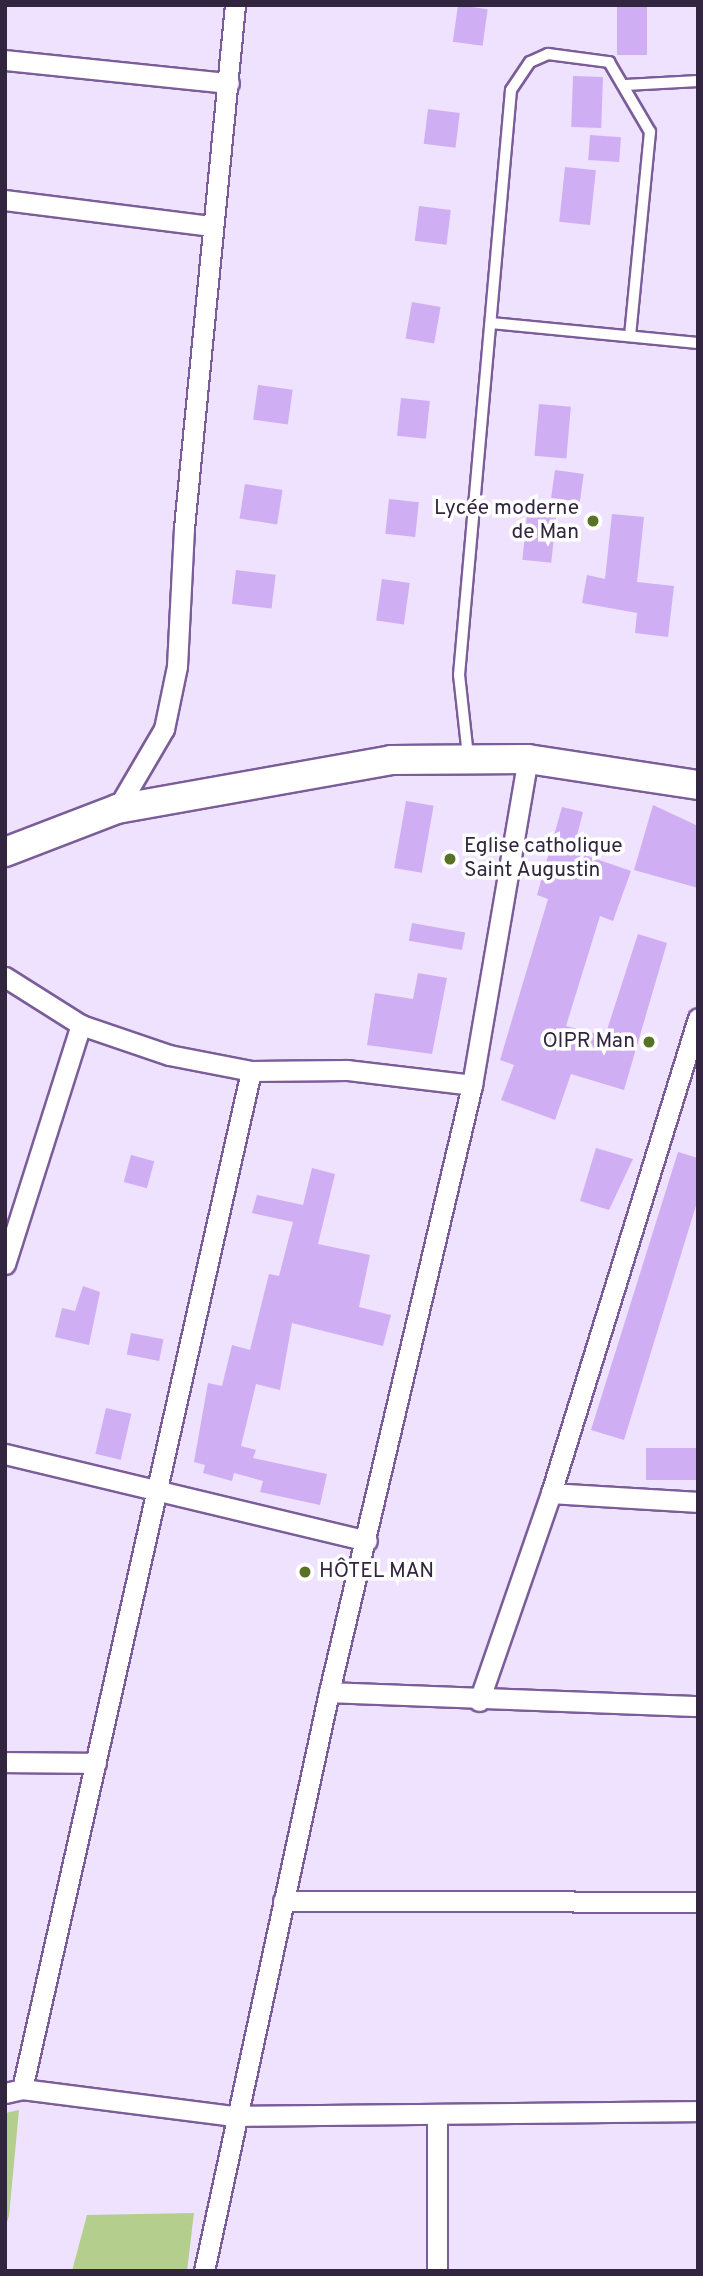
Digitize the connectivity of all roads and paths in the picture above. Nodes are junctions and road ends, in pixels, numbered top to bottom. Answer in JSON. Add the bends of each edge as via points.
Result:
{"nodes":[{"id":1,"x":235,"y":5,"type":"edge"},
{"id":2,"x":5,"y":60,"type":"edge"},
{"id":3,"x":698,"y":80,"type":"edge"},
{"id":4,"x":229,"y":83,"type":"junction"},
{"id":5,"x":626,"y":85,"type":"junction"},
{"id":6,"x":5,"y":200,"type":"edge"},
{"id":7,"x":212,"y":226,"type":"junction"},
{"id":8,"x":491,"y":323,"type":"junction"},
{"id":9,"x":630,"y":336,"type":"junction"},
{"id":10,"x":698,"y":342,"type":"edge"},
{"id":11,"x":468,"y":756,"type":"junction"},
{"id":12,"x":528,"y":759,"type":"junction"},
{"id":13,"x":698,"y":785,"type":"edge"},
{"id":14,"x":117,"y":809,"type":"junction"},
{"id":15,"x":5,"y":852,"type":"edge"},
{"id":16,"x":8,"y":982,"type":"edge"},
{"id":17,"x":698,"y":1018,"type":"edge"},
{"id":18,"x":81,"y":1025,"type":"junction"},
{"id":19,"x":251,"y":1071,"type":"junction"},
{"id":20,"x":472,"y":1085,"type":"junction"},
{"id":21,"x":5,"y":1265,"type":"edge"},
{"id":22,"x":5,"y":1454,"type":"edge"},
{"id":23,"x":551,"y":1493,"type":"junction"},
{"id":24,"x":156,"y":1495,"type":"junction"},
{"id":25,"x":698,"y":1502,"type":"edge"},
{"id":26,"x":367,"y":1541,"type":"junction"},
{"id":27,"x":328,"y":1692,"type":"junction"},
{"id":28,"x":479,"y":1701,"type":"junction"},
{"id":29,"x":698,"y":1706,"type":"edge"},
{"id":30,"x":5,"y":1762,"type":"edge"},
{"id":31,"x":96,"y":1763,"type":"junction"},
{"id":32,"x":284,"y":1901,"type":"junction"},
{"id":33,"x":698,"y":1902,"type":"edge"},
{"id":34,"x":14,"y":2091,"type":"edge"},
{"id":35,"x":698,"y":2111,"type":"edge"},
{"id":36,"x":437,"y":2115,"type":"junction"},
{"id":37,"x":234,"y":2116,"type":"junction"},
{"id":38,"x":204,"y":2271,"type":"edge"},
{"id":39,"x":437,"y":2271,"type":"edge"}],
"edges":[{"from":1,"to":4,"type":"street"},
{"from":2,"to":4,"type":"street"},
{"from":3,"to":5,"type":"lane"},
{"from":4,"to":7,"type":"street"},
{"from":5,"to":8,"type":"lane","via":[[609,62],[548,54],[530,62],[510,90]]},
{"from":5,"to":9,"type":"lane","via":[[650,132]]},
{"from":6,"to":7,"type":"street"},
{"from":7,"to":14,"type":"street","via":[[177,666],[164,729]]},
{"from":8,"to":9,"type":"lane"},
{"from":8,"to":11,"type":"lane","via":[[459,675]]},
{"from":9,"to":10,"type":"lane"},
{"from":11,"to":12,"type":"main road"},
{"from":11,"to":14,"type":"main road","via":[[334,766]]},
{"from":12,"to":13,"type":"main road"},
{"from":12,"to":20,"type":"street"},
{"from":14,"to":15,"type":"main road"},
{"from":16,"to":18,"type":"street"},
{"from":17,"to":23,"type":"street"},
{"from":18,"to":19,"type":"street","via":[[169,1055]]},
{"from":18,"to":21,"type":"street"},
{"from":19,"to":20,"type":"street","via":[[347,1070]]},
{"from":19,"to":24,"type":"street"},
{"from":20,"to":26,"type":"street"},
{"from":22,"to":24,"type":"street"},
{"from":23,"to":25,"type":"street"},
{"from":23,"to":28,"type":"street"},
{"from":24,"to":26,"type":"street"},
{"from":24,"to":31,"type":"street"},
{"from":26,"to":27,"type":"street"},
{"from":27,"to":28,"type":"street"},
{"from":27,"to":32,"type":"street"},
{"from":28,"to":29,"type":"street"},
{"from":30,"to":31,"type":"street"},
{"from":31,"to":34,"type":"street"},
{"from":32,"to":33,"type":"street"},
{"from":32,"to":37,"type":"street"},
{"from":34,"to":37,"type":"street"},
{"from":35,"to":36,"type":"street"},
{"from":36,"to":37,"type":"street"},
{"from":36,"to":39,"type":"street"},
{"from":37,"to":38,"type":"street"}]}
